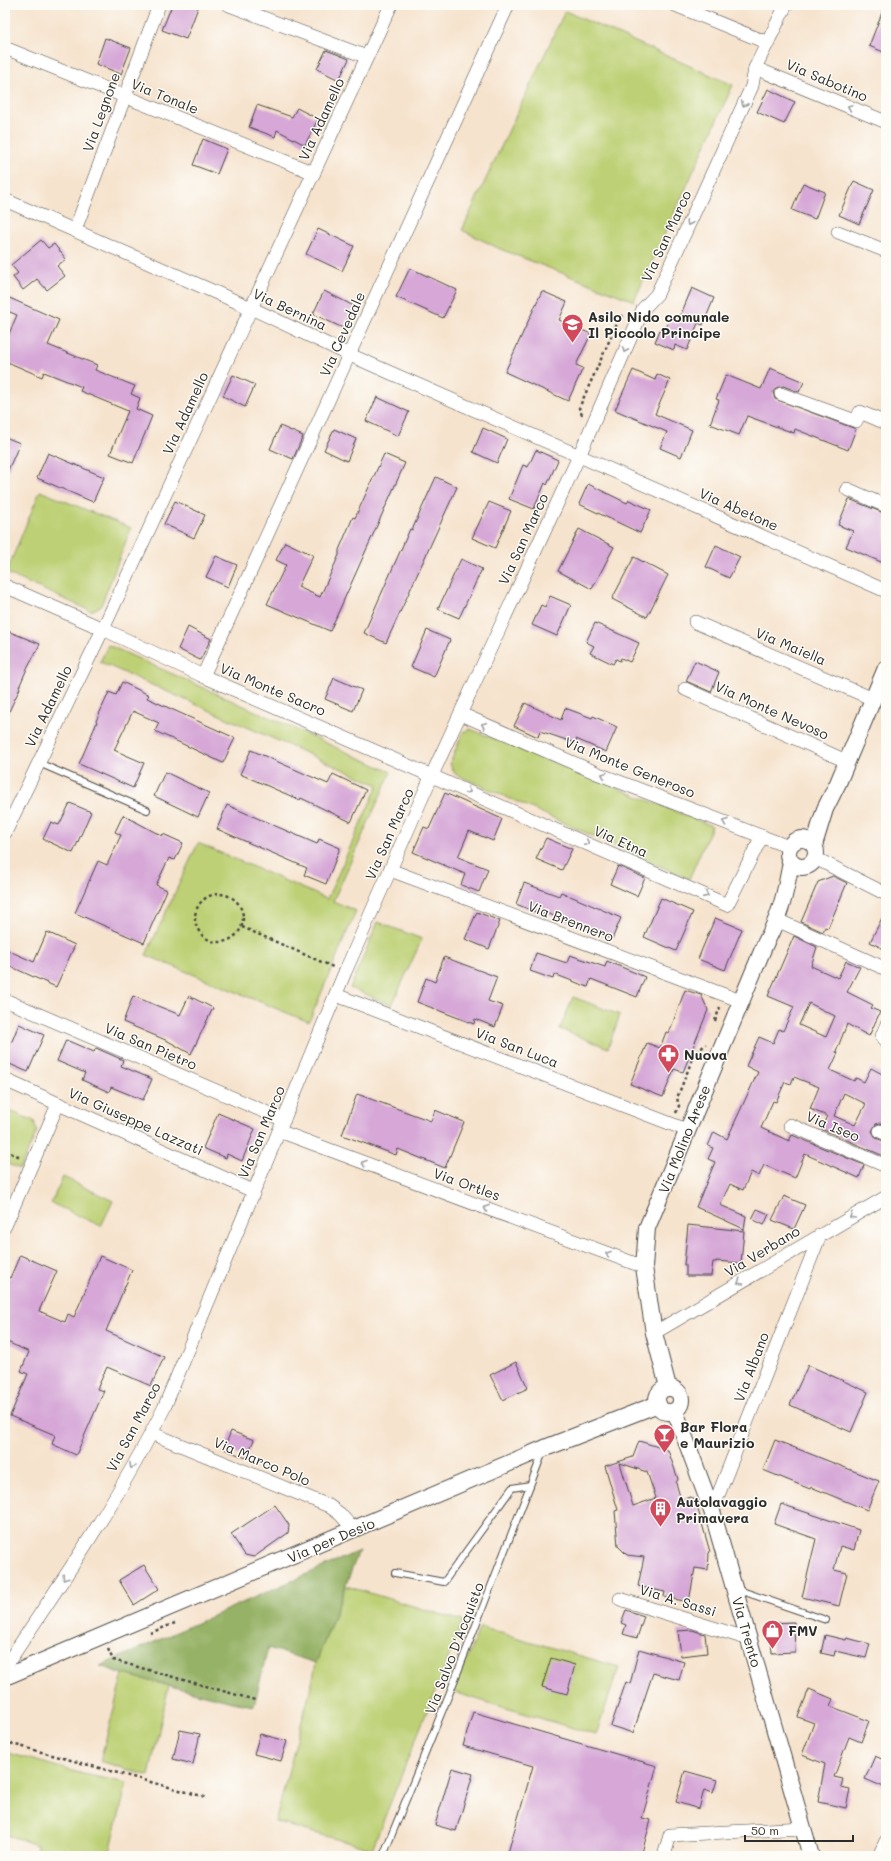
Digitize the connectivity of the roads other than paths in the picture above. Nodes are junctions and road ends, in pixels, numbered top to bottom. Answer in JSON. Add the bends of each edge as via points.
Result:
{"nodes":[{"id":1,"x":159,"y":5,"type":"edge"},
{"id":2,"x":229,"y":5,"type":"edge"},
{"id":3,"x":391,"y":5,"type":"edge"},
{"id":4,"x":508,"y":5,"type":"edge"},
{"id":5,"x":675,"y":5,"type":"edge"},
{"id":6,"x":786,"y":5,"type":"edge"},
{"id":7,"x":768,"y":43,"type":"junction"},
{"id":8,"x":5,"y":48,"type":"edge"},
{"id":9,"x":368,"y":57,"type":"junction"},
{"id":10,"x":755,"y":68,"type":"junction"},
{"id":11,"x":124,"y":97,"type":"junction"},
{"id":12,"x":886,"y":122,"type":"edge"},
{"id":13,"x":314,"y":173,"type":"junction"},
{"id":14,"x":5,"y":200,"type":"edge"},
{"id":15,"x":75,"y":230,"type":"junction"},
{"id":16,"x":838,"y":232,"type":"dead end"},
{"id":17,"x":886,"y":251,"type":"edge"},
{"id":18,"x":251,"y":308,"type":"junction"},
{"id":19,"x":350,"y":355,"type":"junction"},
{"id":20,"x":781,"y":394,"type":"dead end"},
{"id":21,"x":886,"y":423,"type":"edge"},
{"id":22,"x":579,"y":456,"type":"junction"},
{"id":23,"x":847,"y":489,"type":"dead end"},
{"id":24,"x":886,"y":506,"type":"edge"},
{"id":25,"x":5,"y":586,"type":"edge"},
{"id":26,"x":886,"y":591,"type":"edge"},
{"id":27,"x":695,"y":622,"type":"dead end"},
{"id":28,"x":103,"y":629,"type":"junction"},
{"id":29,"x":886,"y":668,"type":"edge"},
{"id":30,"x":203,"y":676,"type":"junction"},
{"id":31,"x":685,"y":689,"type":"dead end"},
{"id":32,"x":873,"y":699,"type":"junction"},
{"id":33,"x":461,"y":714,"type":"junction"},
{"id":34,"x":846,"y":761,"type":"junction"},
{"id":35,"x":38,"y":763,"type":"junction"},
{"id":36,"x":432,"y":775,"type":"junction"},
{"id":37,"x":147,"y":810,"type":"dead end"},
{"id":38,"x":5,"y":833,"type":"edge"},
{"id":39,"x":762,"y":836,"type":"junction"},
{"id":40,"x":802,"y":853,"type":"junction"},
{"id":41,"x":390,"y":870,"type":"junction"},
{"id":42,"x":886,"y":894,"type":"edge"},
{"id":43,"x":777,"y":920,"type":"junction"},
{"id":44,"x":886,"y":969,"type":"edge"},
{"id":45,"x":336,"y":995,"type":"junction"},
{"id":46,"x":5,"y":1000,"type":"edge"},
{"id":47,"x":742,"y":1001,"type":"junction"},
{"id":48,"x":886,"y":1026,"type":"edge"},
{"id":49,"x":886,"y":1041,"type":"edge"},
{"id":50,"x":5,"y":1080,"type":"edge"},
{"id":51,"x":58,"y":1104,"type":"junction"},
{"id":52,"x":790,"y":1125,"type":"dead end"},
{"id":53,"x":281,"y":1126,"type":"junction"},
{"id":54,"x":687,"y":1130,"type":"junction"},
{"id":55,"x":886,"y":1166,"type":"edge"},
{"id":56,"x":253,"y":1191,"type":"junction"},
{"id":57,"x":886,"y":1196,"type":"edge"},
{"id":58,"x":5,"y":1226,"type":"edge"},
{"id":59,"x":820,"y":1235,"type":"junction"},
{"id":60,"x":644,"y":1267,"type":"junction"},
{"id":61,"x":654,"y":1333,"type":"junction"},
{"id":62,"x":668,"y":1387,"type":"junction"},
{"id":63,"x":658,"y":1404,"type":"junction"},
{"id":64,"x":675,"y":1411,"type":"junction"},
{"id":65,"x":151,"y":1433,"type":"junction"},
{"id":66,"x":545,"y":1448,"type":"junction"},
{"id":67,"x":530,"y":1485,"type":"junction"},
{"id":68,"x":712,"y":1511,"type":"junction"},
{"id":69,"x":354,"y":1530,"type":"junction"},
{"id":70,"x":395,"y":1573,"type":"dead end"},
{"id":71,"x":734,"y":1588,"type":"junction"},
{"id":72,"x":620,"y":1599,"type":"dead end"},
{"id":73,"x":826,"y":1620,"type":"dead end"},
{"id":74,"x":749,"y":1639,"type":"junction"},
{"id":75,"x":5,"y":1667,"type":"edge"},
{"id":76,"x":5,"y":1677,"type":"edge"},
{"id":77,"x":803,"y":1828,"type":"junction"},
{"id":78,"x":383,"y":1856,"type":"edge"},
{"id":79,"x":664,"y":1856,"type":"edge"},
{"id":80,"x":811,"y":1856,"type":"edge"}],
"edges":[{"from":1,"to":11,"type":"street","name":"Via Legnone"},
{"from":2,"to":9,"type":"street"},
{"from":3,"to":9,"type":"street","name":"Via Adamello"},
{"from":4,"to":19,"type":"street","name":"Via Cevedale"},
{"from":5,"to":7,"type":"street"},
{"from":6,"to":7,"type":"street","name":"Via San Marco"},
{"from":7,"to":10,"type":"street","name":"Via San Marco"},
{"from":8,"to":11,"type":"street","name":"Via Tonale"},
{"from":9,"to":13,"type":"street","name":"Via Adamello"},
{"from":12,"to":10,"type":"street","name":"Via Sabotino","one_way":true},
{"from":10,"to":22,"type":"street","name":"Via San Marco","one_way":true,"via":[[752,86],[657,294],[643,309]]},
{"from":11,"to":13,"type":"street","name":"Via Tonale"},
{"from":11,"to":15,"type":"street","name":"Via Legnone"},
{"from":13,"to":18,"type":"street","name":"Via Adamello"},
{"from":14,"to":15,"type":"street","name":"Via Bernina"},
{"from":15,"to":18,"type":"street","name":"Via Bernina"},
{"from":16,"to":17,"type":"street"},
{"from":18,"to":19,"type":"street","name":"Via Bernina"},
{"from":18,"to":28,"type":"street","name":"Via Adamello"},
{"from":19,"to":22,"type":"street","name":"Via Bernina"},
{"from":19,"to":30,"type":"street","name":"Via Cevedale"},
{"from":20,"to":21,"type":"street","via":[[856,421],[860,412]]},
{"from":22,"to":26,"type":"street","name":"Via Abetone"},
{"from":22,"to":33,"type":"street","name":"Via San Marco"},
{"from":23,"to":24,"type":"street"},
{"from":25,"to":28,"type":"street","name":"Via Monte Sacro"},
{"from":27,"to":32,"type":"street","name":"Via Maiella"},
{"from":28,"to":30,"type":"street","name":"Via Monte Sacro"},
{"from":28,"to":35,"type":"street","name":"Via Adamello"},
{"from":29,"to":32,"type":"street","name":"Via Molino Arese"},
{"from":30,"to":36,"type":"street","name":"Via Monte Sacro"},
{"from":31,"to":34,"type":"street","name":"Via Monte Nevoso"},
{"from":32,"to":34,"type":"street","name":"Via Molino Arese"},
{"from":33,"to":36,"type":"street","name":"Via San Marco"},
{"from":39,"to":33,"type":"street","name":"Via Monte Generoso","one_way":true,"via":[[600,774]]},
{"from":34,"to":40,"type":"street","name":"Via Molino Arese"},
{"from":35,"to":37,"type":"lane"},
{"from":35,"to":38,"type":"street","name":"Via Adamello"},
{"from":36,"to":39,"type":"street","name":"Via Etna","one_way":true,"via":[[727,905]]},
{"from":36,"to":41,"type":"street","name":"Via San Marco"},
{"from":39,"to":40,"type":"street","name":"Via Monte Generoso"},
{"from":40,"to":42,"type":"street","name":"Via Monte Generoso"},
{"from":40,"to":43,"type":"street","name":"Via Molino Arese"},
{"from":41,"to":45,"type":"street","name":"Via San Marco"},
{"from":41,"to":47,"type":"street","name":"Via Brennero"},
{"from":43,"to":44,"type":"street"},
{"from":43,"to":47,"type":"street","name":"Via Molino Arese"},
{"from":45,"to":53,"type":"street","name":"Via San Marco"},
{"from":45,"to":54,"type":"street","name":"Via San Luca"},
{"from":46,"to":53,"type":"street","name":"Via San Pietro"},
{"from":47,"to":54,"type":"street","name":"Via Molino Arese"},
{"from":48,"to":49,"type":"street","via":[[882,1036]]},
{"from":50,"to":51,"type":"street","name":"Via Giuseppe Lazzati"},
{"from":51,"to":56,"type":"street","name":"Via Giuseppe Lazzati"},
{"from":51,"to":58,"type":"street"},
{"from":52,"to":55,"type":"street","name":"Via Iseo"},
{"from":53,"to":56,"type":"street","name":"Via San Marco"},
{"from":60,"to":53,"type":"street","name":"Via Ortles","one_way":true},
{"from":54,"to":60,"type":"street","name":"Via Molino Arese","via":[[647,1228]]},
{"from":56,"to":65,"type":"street","name":"Via San Marco","via":[[164,1408]]},
{"from":57,"to":59,"type":"street","name":"Via Verbano","one_way":true},
{"from":59,"to":61,"type":"street","name":"Via Verbano","one_way":true},
{"from":59,"to":68,"type":"street","name":"Via Albano"},
{"from":60,"to":61,"type":"street","name":"Via Molino Arese"},
{"from":61,"to":62,"type":"street","name":"Via Molino Arese"},
{"from":62,"to":63,"type":"street","via":[[660,1391]]},
{"from":62,"to":64,"type":"street","via":[[680,1394],[681,1403]]},
{"from":63,"to":64,"type":"street","via":[[665,1412]]},
{"from":63,"to":66,"type":"street","name":"Via per Desio"},
{"from":64,"to":68,"type":"street","name":"Via Trento"},
{"from":65,"to":69,"type":"street","name":"Via Marco Polo","via":[[329,1506]]},
{"from":65,"to":75,"type":"street","name":"Via San Marco","one_way":true,"via":[[79,1555]]},
{"from":66,"to":67,"type":"lane","name":"Via Salvo D'Acquisto"},
{"from":66,"to":69,"type":"street","name":"Via per Desio"},
{"from":67,"to":70,"type":"lane","via":[[512,1488],[444,1582]]},
{"from":67,"to":78,"type":"lane","name":"Via Salvo D'Acquisto"},
{"from":68,"to":71,"type":"street","name":"Via Trento"},
{"from":69,"to":76,"type":"street","name":"Via per Desio"},
{"from":71,"to":73,"type":"lane"},
{"from":71,"to":74,"type":"street","name":"Via Trento"},
{"from":72,"to":74,"type":"street","name":"Via A. Sassi"},
{"from":74,"to":77,"type":"street","name":"Via Trento"},
{"from":77,"to":79,"type":"street","via":[[670,1835]]},
{"from":77,"to":80,"type":"street","name":"Via Trento"}]}
